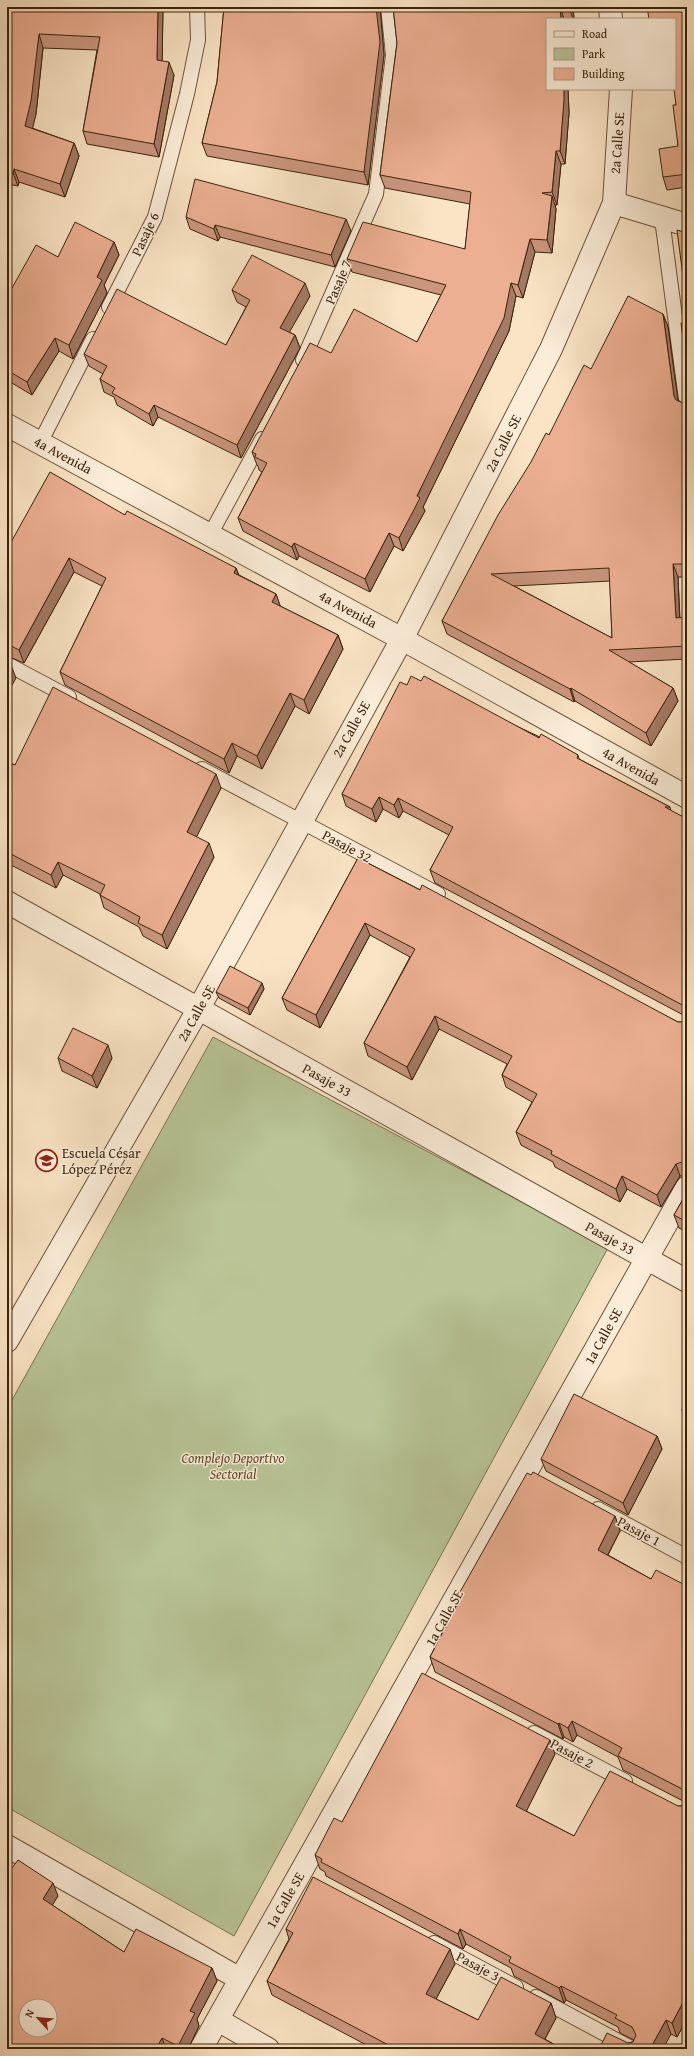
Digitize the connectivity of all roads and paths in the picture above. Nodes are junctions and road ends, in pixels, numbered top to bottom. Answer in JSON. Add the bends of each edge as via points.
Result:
{"nodes":[{"id":1,"x":197,"y":7,"type":"edge"},
{"id":2,"x":388,"y":7,"type":"edge"},
{"id":3,"x":610,"y":7,"type":"edge"},
{"id":4,"x":611,"y":18,"type":"edge"},
{"id":5,"x":621,"y":90,"type":"edge"},
{"id":6,"x":614,"y":203,"type":"junction"},
{"id":7,"x":662,"y":218,"type":"junction"},
{"id":8,"x":687,"y":225,"type":"edge"},
{"id":9,"x":104,"y":316,"type":"edge"},
{"id":10,"x":97,"y":330,"type":"edge"},
{"id":11,"x":296,"y":373,"type":"edge"},
{"id":12,"x":687,"y":406,"type":"edge"},
{"id":13,"x":7,"y":425,"type":"edge"},
{"id":14,"x":266,"y":430,"type":"edge"},
{"id":15,"x":40,"y":443,"type":"junction"},
{"id":16,"x":210,"y":535,"type":"junction"},
{"id":17,"x":402,"y":639,"type":"junction"},
{"id":18,"x":7,"y":664,"type":"edge"},
{"id":19,"x":84,"y":706,"type":"edge"},
{"id":20,"x":189,"y":762,"type":"edge"},
{"id":21,"x":687,"y":797,"type":"edge"},
{"id":22,"x":300,"y":821,"type":"junction"},
{"id":23,"x":448,"y":900,"type":"edge"},
{"id":24,"x":7,"y":902,"type":"edge"},
{"id":25,"x":199,"y":1008,"type":"junction"},
{"id":26,"x":687,"y":1187,"type":"edge"},
{"id":27,"x":647,"y":1258,"type":"junction"},
{"id":28,"x":687,"y":1281,"type":"edge"},
{"id":29,"x":7,"y":1341,"type":"edge"},
{"id":30,"x":583,"y":1500,"type":"edge"},
{"id":31,"x":687,"y":1557,"type":"edge"},
{"id":32,"x":520,"y":1726,"type":"edge"},
{"id":33,"x":638,"y":1788,"type":"edge"},
{"id":34,"x":7,"y":1846,"type":"edge"},
{"id":35,"x":419,"y":1935,"type":"edge"},
{"id":36,"x":240,"y":1979,"type":"junction"},
{"id":37,"x":218,"y":2020,"type":"junction"},
{"id":38,"x":201,"y":2049,"type":"edge"},
{"id":39,"x":268,"y":2049,"type":"edge"},
{"id":40,"x":633,"y":2049,"type":"edge"}],
"edges":[{"from":1,"to":9,"type":"lane","name":"Pasaje 6","via":[[198,40],[187,94],[155,217]]},
{"from":2,"to":11,"type":"lane","name":"Pasaje 7","via":[[393,55],[376,194],[311,345]]},
{"from":3,"to":4,"type":"street"},
{"from":5,"to":6,"type":"street","name":"2a Calle SE"},
{"from":6,"to":7,"type":"street"},
{"from":6,"to":17,"type":"street","name":"2a Calle SE","via":[[551,349]]},
{"from":7,"to":8,"type":"street"},
{"from":7,"to":12,"type":"lane"},
{"from":10,"to":15,"type":"lane"},
{"from":13,"to":15,"type":"street","name":"4a Avenida"},
{"from":14,"to":16,"type":"lane"},
{"from":15,"to":16,"type":"street","name":"4a Avenida"},
{"from":16,"to":17,"type":"street","name":"4a Avenida"},
{"from":17,"to":21,"type":"street","name":"4a Avenida"},
{"from":17,"to":22,"type":"street","name":"2a Calle SE"},
{"from":18,"to":19,"type":"lane"},
{"from":20,"to":22,"type":"lane","name":"Pasaje 32"},
{"from":22,"to":23,"type":"lane","name":"Pasaje 32"},
{"from":22,"to":25,"type":"street","name":"2a Calle SE"},
{"from":24,"to":25,"type":"street","name":"Pasaje 33"},
{"from":25,"to":27,"type":"street","name":"Pasaje 33"},
{"from":25,"to":29,"type":"street","name":"2a Calle SE"},
{"from":26,"to":27,"type":"street","name":"1a Calle SE"},
{"from":27,"to":28,"type":"street","name":"Pasaje 33"},
{"from":27,"to":36,"type":"street","name":"1a Calle SE","via":[[534,1474],[308,1876]]},
{"from":30,"to":31,"type":"lane","name":"Pasaje 1"},
{"from":32,"to":33,"type":"lane","name":"Pasaje 2"},
{"from":34,"to":36,"type":"street"},
{"from":35,"to":40,"type":"lane","name":"Pasaje 3"},
{"from":36,"to":37,"type":"street","name":"1a Calle SE"},
{"from":37,"to":38,"type":"street","name":"1a Calle SE"},
{"from":37,"to":39,"type":"street"}]}
